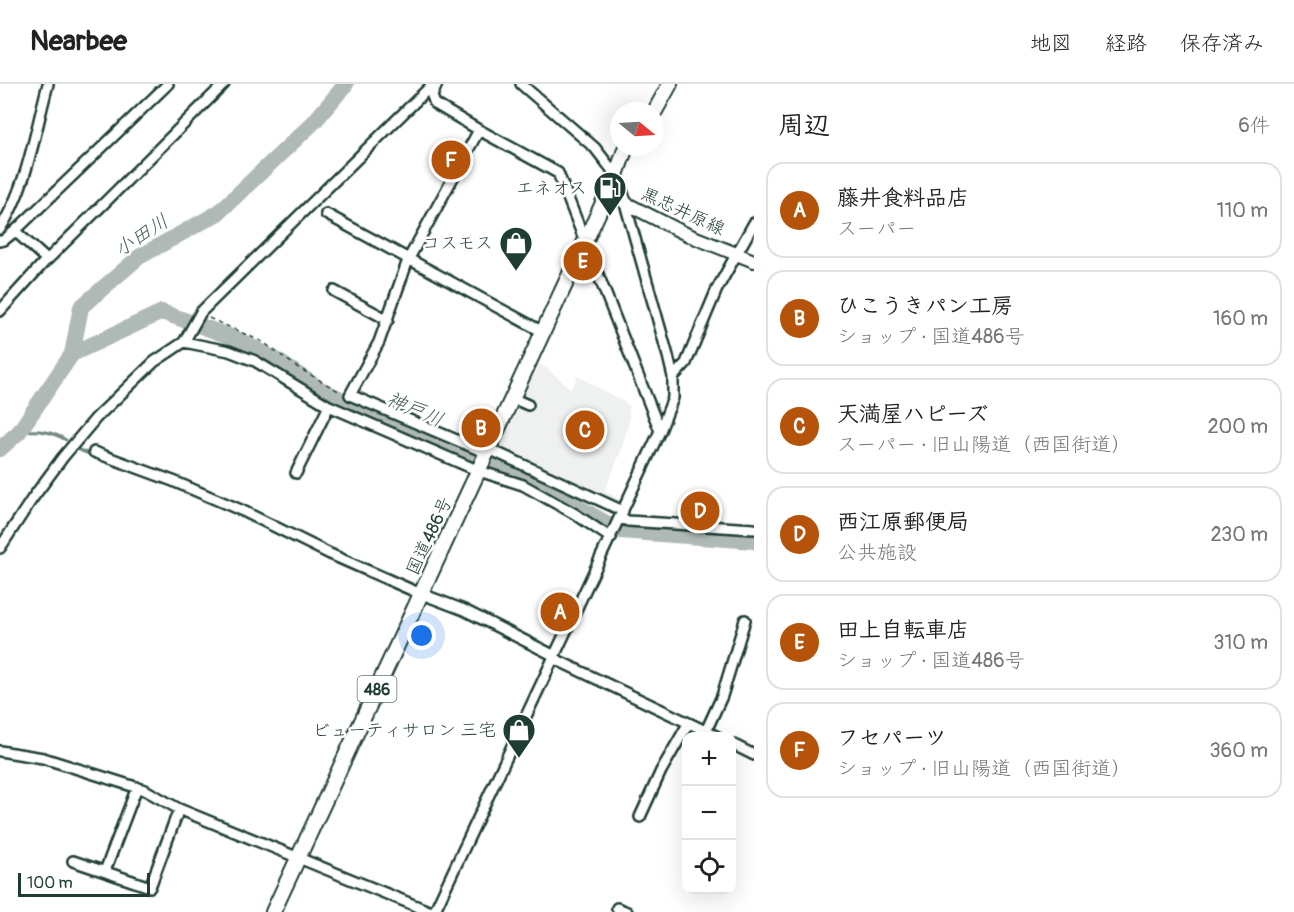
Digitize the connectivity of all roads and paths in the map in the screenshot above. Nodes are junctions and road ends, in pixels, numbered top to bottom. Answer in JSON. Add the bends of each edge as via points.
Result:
{"nodes":[{"id":1,"x":48,"y":84,"type":"edge"},
{"id":2,"x":168,"y":84,"type":"edge"},
{"id":3,"x":224,"y":84,"type":"edge"},
{"id":4,"x":435,"y":84,"type":"edge"},
{"id":5,"x":522,"y":84,"type":"edge"},
{"id":6,"x":660,"y":84,"type":"edge"},
{"id":7,"x":670,"y":84,"type":"edge"},
{"id":8,"x":651,"y":102,"type":"edge"},
{"id":9,"x":660,"y":102,"type":"edge"},
{"id":10,"x":479,"y":130,"type":"junction"},
{"id":11,"x":623,"y":156,"type":"edge"},
{"id":12,"x":630,"y":156,"type":"edge"},
{"id":13,"x":616,"y":175,"type":"junction"},
{"id":14,"x":625,"y":203,"type":"junction"},
{"id":15,"x":326,"y":214,"type":"dead end"},
{"id":16,"x":754,"y":223,"type":"edge"},
{"id":17,"x":0,"y":229,"type":"edge"},
{"id":18,"x":15,"y":231,"type":"junction"},
{"id":19,"x":0,"y":241,"type":"edge"},
{"id":20,"x":584,"y":241,"type":"junction"},
{"id":21,"x":735,"y":254,"type":"junction"},
{"id":22,"x":47,"y":259,"type":"junction"},
{"id":23,"x":408,"y":260,"type":"junction"},
{"id":24,"x":754,"y":261,"type":"edge"},
{"id":25,"x":334,"y":291,"type":"dead end"},
{"id":26,"x":0,"y":311,"type":"edge"},
{"id":27,"x":200,"y":314,"type":"junction"},
{"id":28,"x":388,"y":320,"type":"junction"},
{"id":29,"x":543,"y":332,"type":"junction"},
{"id":30,"x":186,"y":339,"type":"junction"},
{"id":31,"x":673,"y":377,"type":"junction"},
{"id":32,"x":350,"y":395,"type":"junction"},
{"id":33,"x":513,"y":398,"type":"junction"},
{"id":34,"x":528,"y":405,"type":"dead end"},
{"id":35,"x":329,"y":406,"type":"junction"},
{"id":36,"x":660,"y":431,"type":"junction"},
{"id":37,"x":94,"y":452,"type":"dead end"},
{"id":38,"x":484,"y":459,"type":"junction"},
{"id":39,"x":296,"y":473,"type":"dead end"},
{"id":40,"x":621,"y":517,"type":"junction"},
{"id":41,"x":754,"y":529,"type":"edge"},
{"id":42,"x":612,"y":536,"type":"junction"},
{"id":43,"x":0,"y":548,"type":"edge"},
{"id":44,"x":423,"y":593,"type":"junction"},
{"id":45,"x":745,"y":620,"type":"dead end"},
{"id":46,"x":555,"y":658,"type":"junction"},
{"id":47,"x":688,"y":724,"type":"junction"},
{"id":48,"x":706,"y":731,"type":"joint"},
{"id":49,"x":736,"y":746,"type":"edge"},
{"id":50,"x":0,"y":751,"type":"edge"},
{"id":51,"x":754,"y":754,"type":"edge"},
{"id":52,"x":137,"y":787,"type":"junction"},
{"id":53,"x":179,"y":809,"type":"junction"},
{"id":54,"x":640,"y":817,"type":"dead end"},
{"id":55,"x":298,"y":858,"type":"junction"},
{"id":56,"x":73,"y":861,"type":"dead end"},
{"id":57,"x":105,"y":871,"type":"junction"},
{"id":58,"x":617,"y":908,"type":"dead end"},
{"id":59,"x":273,"y":912,"type":"edge"},
{"id":60,"x":433,"y":912,"type":"edge"},
{"id":61,"x":627,"y":912,"type":"edge"}],
"edges":[{"from":1,"to":17,"type":"street","via":[[14,202]]},
{"from":2,"to":18,"type":"street"},
{"from":3,"to":22,"type":"street"},
{"from":4,"to":10,"type":"street","via":[[435,104]]},
{"from":4,"to":27,"type":"street"},
{"from":5,"to":13,"type":"street","via":[[596,148]]},
{"from":6,"to":8,"type":"highway"},
{"from":7,"to":9,"type":"highway"},
{"from":10,"to":20,"type":"street","via":[[558,173]]},
{"from":10,"to":23,"type":"street"},
{"from":11,"to":13,"type":"highway","name":"国道486号","number":"486"},
{"from":12,"to":13,"type":"highway","name":"国道486号","number":"486"},
{"from":13,"to":14,"type":"main road","name":"黒忠井原線"},
{"from":13,"to":20,"type":"highway","name":"国道486号","number":"486"},
{"from":14,"to":21,"type":"main road","name":"黒忠井原線"},
{"from":14,"to":31,"type":"street"},
{"from":15,"to":23,"type":"street"},
{"from":16,"to":21,"type":"street"},
{"from":18,"to":19,"type":"street"},
{"from":18,"to":22,"type":"street"},
{"from":20,"to":29,"type":"highway","name":"国道486号","number":"486"},
{"from":20,"to":36,"type":"street"},
{"from":21,"to":24,"type":"main road","name":"黒忠井原線"},
{"from":21,"to":31,"type":"street","via":[[686,363]]},
{"from":22,"to":26,"type":"street"},
{"from":23,"to":28,"type":"street"},
{"from":23,"to":29,"type":"street"},
{"from":25,"to":28,"type":"street"},
{"from":27,"to":30,"type":"street"},
{"from":27,"to":32,"type":"path","via":[[263,342],[317,380]]},
{"from":28,"to":32,"type":"street"},
{"from":29,"to":33,"type":"highway","name":"国道486号","number":"486"},
{"from":30,"to":35,"type":"street","via":[[255,361]]},
{"from":30,"to":43,"type":"street","via":[[154,362],[96,418],[38,490]]},
{"from":31,"to":36,"type":"street","via":[[673,398]]},
{"from":32,"to":38,"type":"street"},
{"from":33,"to":34,"type":"street"},
{"from":33,"to":38,"type":"highway","name":"国道486号","number":"486"},
{"from":35,"to":38,"type":"street"},
{"from":35,"to":39,"type":"street"},
{"from":36,"to":40,"type":"street"},
{"from":37,"to":44,"type":"street","via":[[243,511],[330,554]]},
{"from":38,"to":40,"type":"street"},
{"from":38,"to":42,"type":"street"},
{"from":38,"to":44,"type":"highway","name":"国道486号","number":"486"},
{"from":40,"to":41,"type":"street","via":[[628,521]]},
{"from":40,"to":42,"type":"street"},
{"from":42,"to":46,"type":"street"},
{"from":44,"to":46,"type":"street","via":[[465,610]]},
{"from":44,"to":55,"type":"highway","name":"国道486号","number":"486"},
{"from":45,"to":48,"type":"street","via":[[722,696]]},
{"from":46,"to":47,"type":"street"},
{"from":46,"to":60,"type":"street"},
{"from":47,"to":48,"type":"street"},
{"from":47,"to":54,"type":"street"},
{"from":49,"to":51,"type":"street"},
{"from":50,"to":52,"type":"street","via":[[43,758]]},
{"from":52,"to":53,"type":"street"},
{"from":52,"to":57,"type":"street"},
{"from":53,"to":55,"type":"street"},
{"from":53,"to":57,"type":"street","via":[[150,887]]},
{"from":55,"to":59,"type":"highway","name":"国道486号","number":"486"},
{"from":55,"to":60,"type":"street"},
{"from":56,"to":57,"type":"street"},
{"from":58,"to":61,"type":"street"}]}
